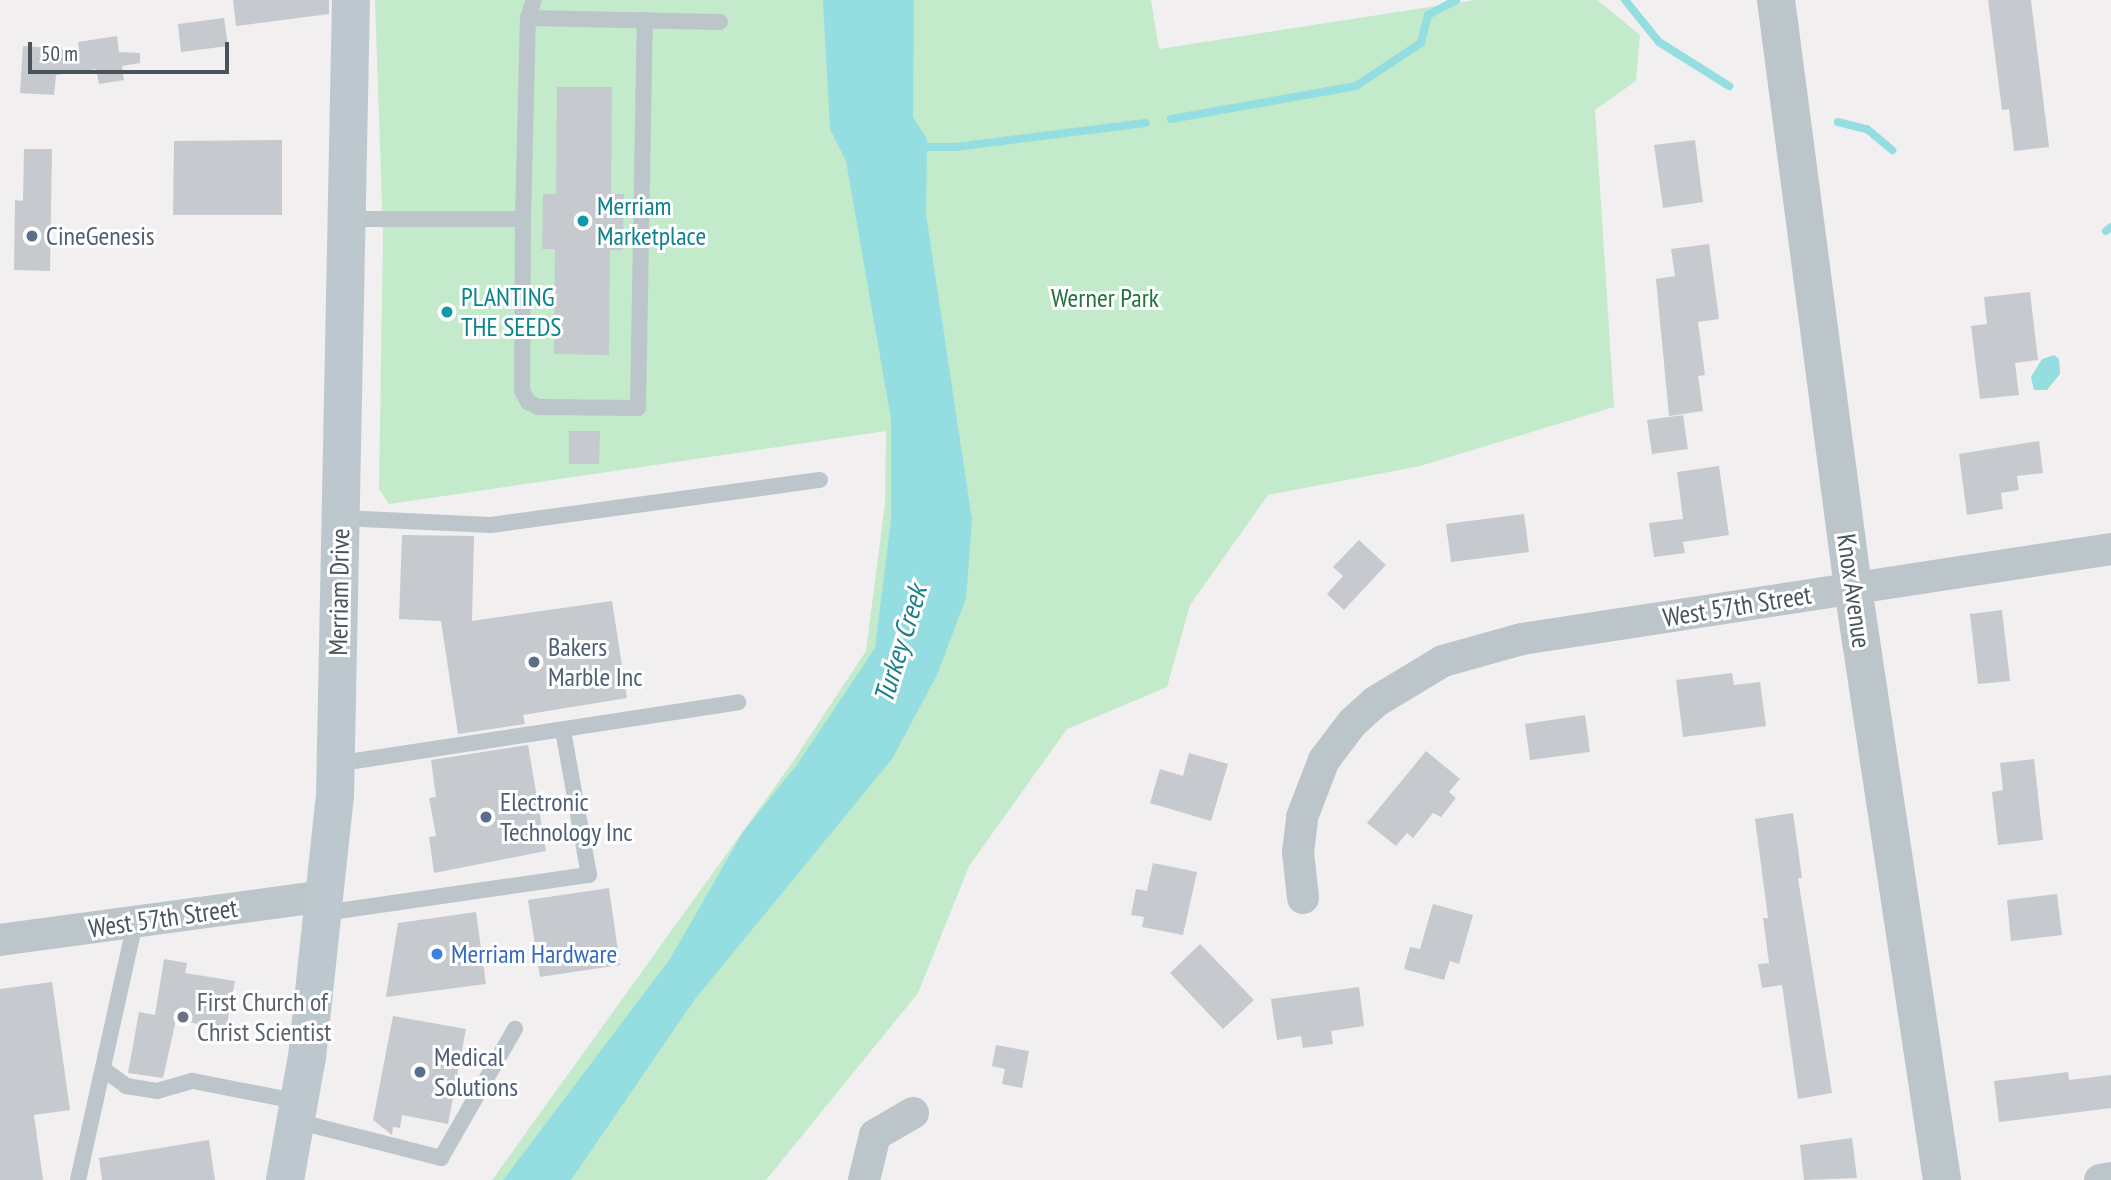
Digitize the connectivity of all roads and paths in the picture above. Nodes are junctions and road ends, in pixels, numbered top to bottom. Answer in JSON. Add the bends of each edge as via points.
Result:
{"nodes":[{"id":1,"x":351,"y":0,"type":"edge"},
{"id":2,"x":534,"y":0,"type":"edge"},
{"id":3,"x":1776,"y":0,"type":"edge"},
{"id":4,"x":528,"y":18,"type":"junction"},
{"id":5,"x":645,"y":20,"type":"junction"},
{"id":6,"x":720,"y":22,"type":"dead end"},
{"id":7,"x":347,"y":219,"type":"junction"},
{"id":8,"x":523,"y":219,"type":"junction"},
{"id":9,"x":820,"y":481,"type":"dead end"},
{"id":10,"x":341,"y":517,"type":"junction"},
{"id":11,"x":2111,"y":549,"type":"edge"},
{"id":12,"x":1853,"y":588,"type":"junction"},
{"id":13,"x":738,"y":702,"type":"dead end"},
{"id":14,"x":563,"y":730,"type":"junction"},
{"id":15,"x":335,"y":764,"type":"junction"},
{"id":16,"x":1303,"y":898,"type":"dead end"},
{"id":17,"x":325,"y":904,"type":"junction"},
{"id":18,"x":135,"y":922,"type":"junction"},
{"id":19,"x":0,"y":940,"type":"edge"},
{"id":20,"x":515,"y":1029,"type":"dead end"},
{"id":21,"x":103,"y":1069,"type":"junction"},
{"id":22,"x":298,"y":1112,"type":"junction"},
{"id":23,"x":913,"y":1113,"type":"dead end"},
{"id":24,"x":2111,"y":1178,"type":"edge"},
{"id":25,"x":78,"y":1180,"type":"edge"},
{"id":26,"x":285,"y":1180,"type":"edge"},
{"id":27,"x":864,"y":1180,"type":"edge"},
{"id":28,"x":1942,"y":1180,"type":"edge"},
{"id":29,"x":2100,"y":1180,"type":"edge"}],
"edges":[{"from":1,"to":7,"type":"main road","name":"Merriam Drive"},
{"from":2,"to":4,"type":"lane"},
{"from":3,"to":12,"type":"street","name":"Knox Avenue"},
{"from":4,"to":5,"type":"lane"},
{"from":4,"to":8,"type":"lane"},
{"from":5,"to":6,"type":"lane"},
{"from":5,"to":8,"type":"lane","via":[[638,408],[538,407],[528,402],[522,391]]},
{"from":7,"to":8,"type":"lane"},
{"from":7,"to":10,"type":"main road","name":"Merriam Drive"},
{"from":9,"to":10,"type":"lane","via":[[491,525]]},
{"from":10,"to":15,"type":"main road","name":"Merriam Drive"},
{"from":11,"to":12,"type":"street","name":"West 57th Street"},
{"from":12,"to":16,"type":"street","name":"West 57th Street","via":[[1522,639],[1443,661],[1375,702],[1352,723],[1312,783],[1298,852]]},
{"from":12,"to":28,"type":"street","name":"Knox Avenue"},
{"from":13,"to":14,"type":"lane"},
{"from":14,"to":15,"type":"lane"},
{"from":14,"to":17,"type":"lane","via":[[589,875]]},
{"from":15,"to":17,"type":"main road","name":"Merriam Drive"},
{"from":17,"to":18,"type":"street","name":"West 57th Street"},
{"from":17,"to":22,"type":"main road","name":"Merriam Drive"},
{"from":18,"to":19,"type":"street","name":"West 57th Street"},
{"from":18,"to":21,"type":"lane"},
{"from":20,"to":22,"type":"lane","via":[[441,1158]]},
{"from":21,"to":22,"type":"lane","via":[[126,1086],[157,1090],[193,1081]]},
{"from":21,"to":25,"type":"lane"},
{"from":22,"to":26,"type":"main road","name":"Merriam Drive"},
{"from":23,"to":27,"type":"street","via":[[875,1135]]},
{"from":24,"to":29,"type":"street"}]}
